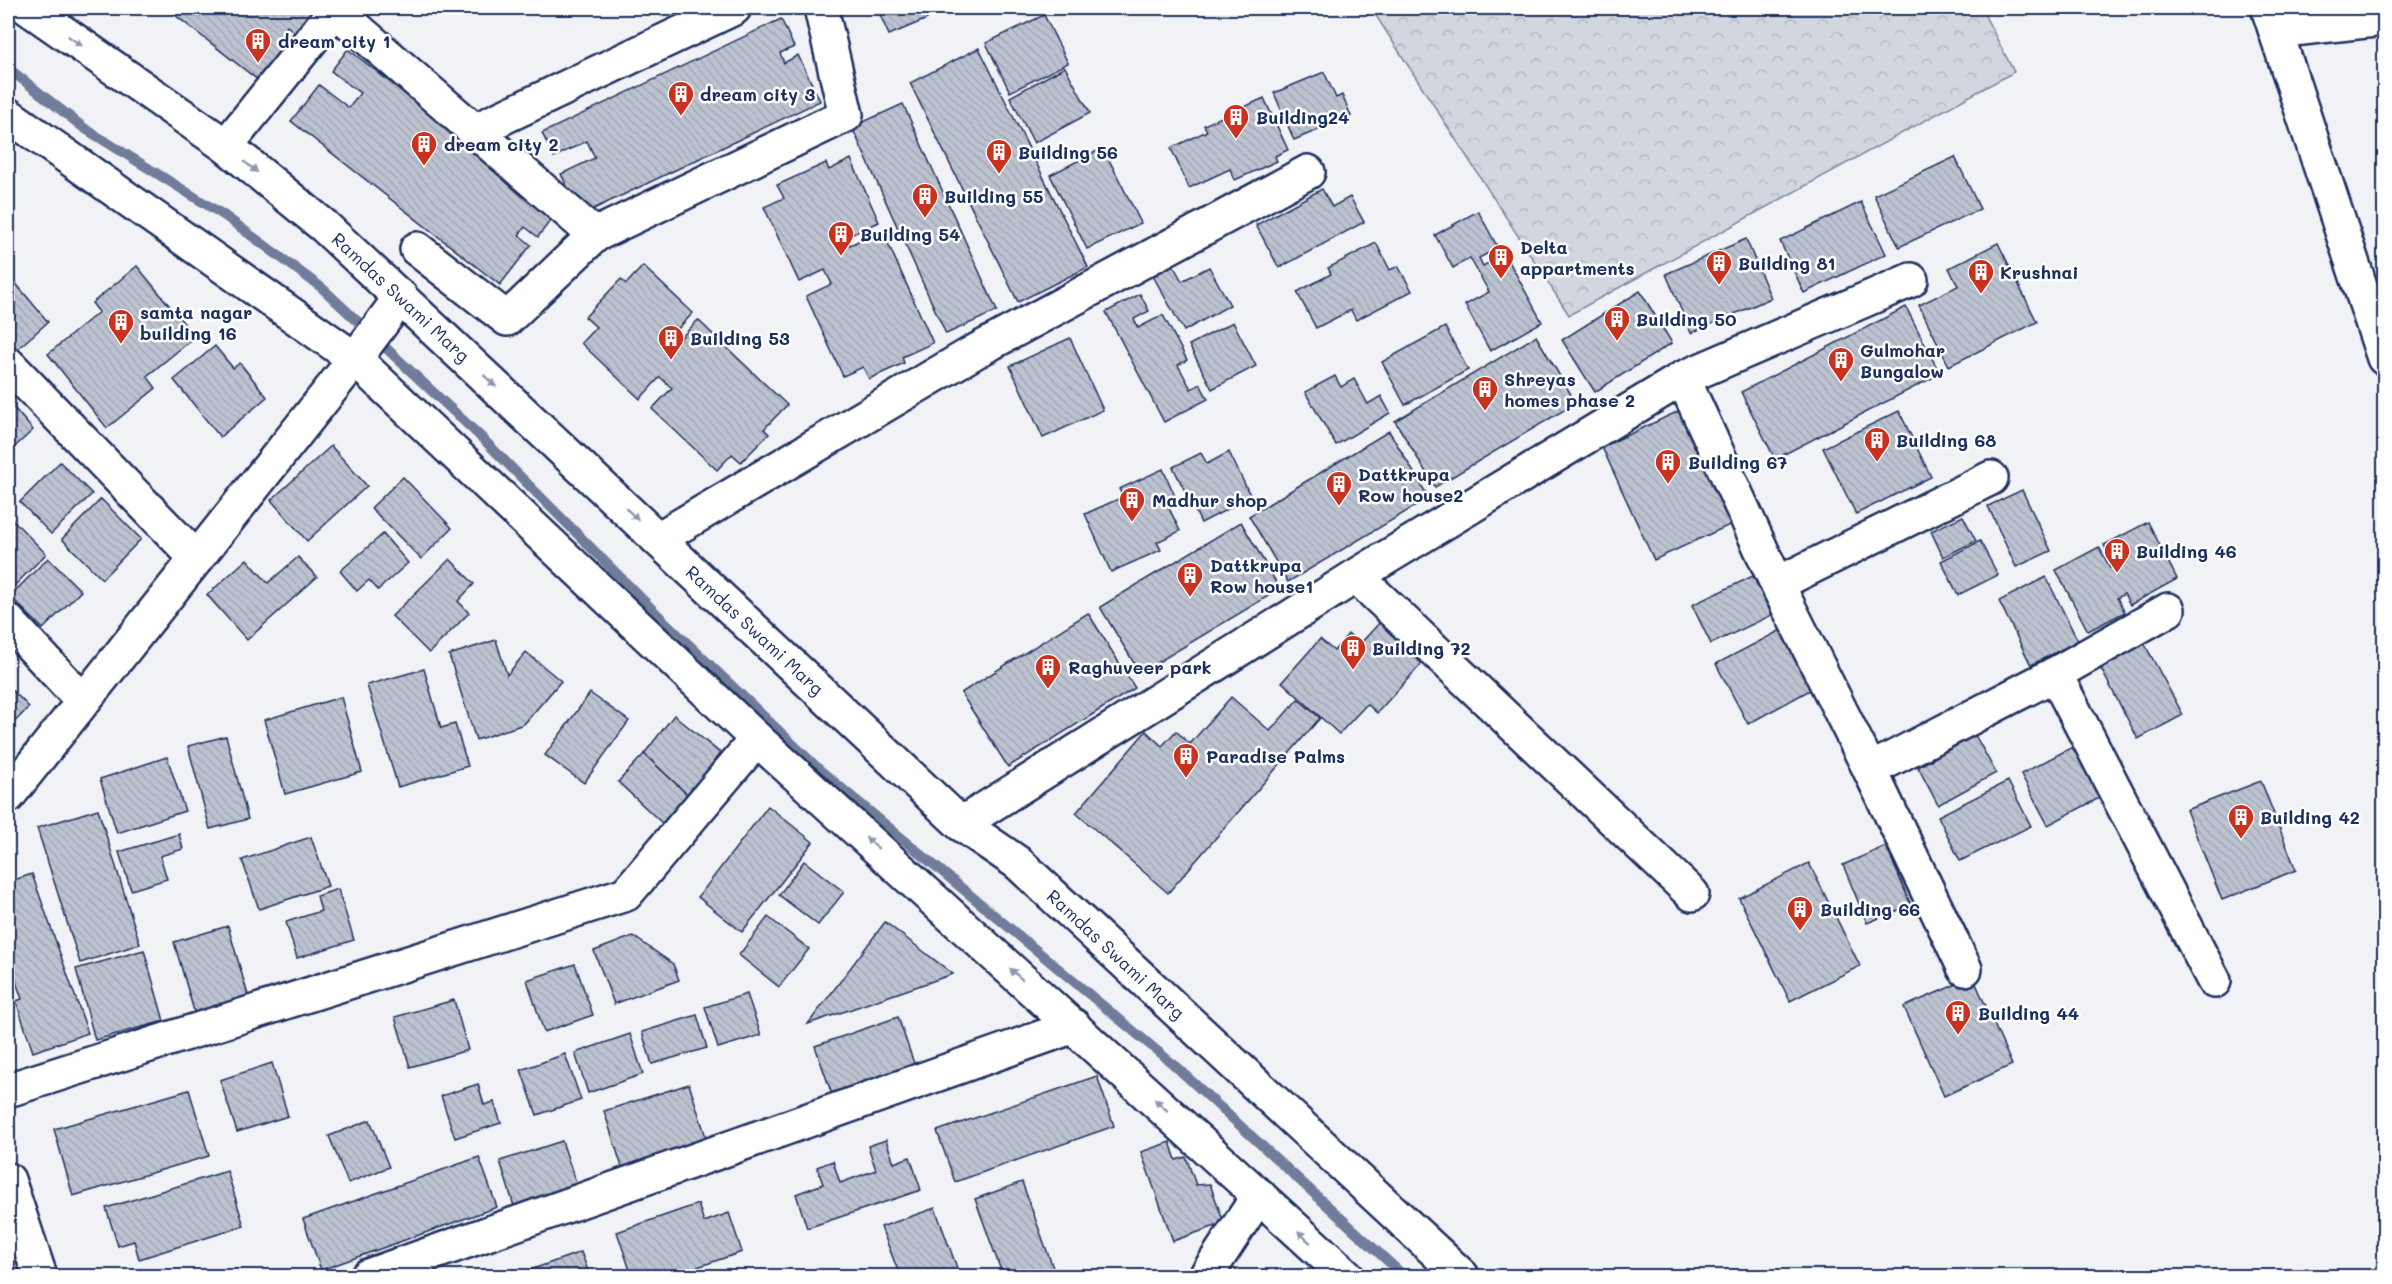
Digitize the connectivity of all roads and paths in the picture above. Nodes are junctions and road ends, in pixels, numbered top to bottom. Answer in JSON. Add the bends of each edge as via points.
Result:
{"nodes":[{"id":1,"x":27,"y":8,"type":"edge"},
{"id":2,"x":335,"y":8,"type":"edge"},
{"id":3,"x":734,"y":8,"type":"edge"},
{"id":4,"x":821,"y":8,"type":"edge"},
{"id":5,"x":2272,"y":19,"type":"edge"},
{"id":6,"x":2385,"y":19,"type":"edge"},
{"id":7,"x":8,"y":116,"type":"edge"},
{"id":8,"x":474,"y":131,"type":"junction"},
{"id":9,"x":226,"y":146,"type":"junction"},
{"id":10,"x":1308,"y":172,"type":"dead end"},
{"id":11,"x":595,"y":235,"type":"junction"},
{"id":12,"x":417,"y":249,"type":"dead end"},
{"id":13,"x":1911,"y":280,"type":"dead end"},
{"id":14,"x":2374,"y":289,"type":"edge"},
{"id":15,"x":394,"y":307,"type":"junction"},
{"id":16,"x":357,"y":356,"type":"junction"},
{"id":17,"x":2385,"y":358,"type":"edge"},
{"id":18,"x":8,"y":364,"type":"edge"},
{"id":19,"x":1683,"y":378,"type":"junction"},
{"id":20,"x":1991,"y":478,"type":"dead end"},
{"id":21,"x":658,"y":539,"type":"junction"},
{"id":22,"x":196,"y":558,"type":"junction"},
{"id":23,"x":1356,"y":576,"type":"junction"},
{"id":24,"x":1777,"y":584,"type":"junction"},
{"id":25,"x":2168,"y":610,"type":"dead end"},
{"id":26,"x":8,"y":621,"type":"edge"},
{"id":27,"x":2055,"y":674,"type":"junction"},
{"id":28,"x":83,"y":701,"type":"junction"},
{"id":29,"x":757,"y":739,"type":"junction"},
{"id":30,"x":1870,"y":770,"type":"junction"},
{"id":31,"x":8,"y":796,"type":"edge"},
{"id":32,"x":961,"y":824,"type":"junction"},
{"id":33,"x":1692,"y":894,"type":"dead end"},
{"id":34,"x":1965,"y":969,"type":"dead end"},
{"id":35,"x":2214,"y":981,"type":"dead end"},
{"id":36,"x":1074,"y":1026,"type":"junction"},
{"id":37,"x":8,"y":1090,"type":"edge"},
{"id":38,"x":8,"y":1180,"type":"edge"},
{"id":39,"x":1259,"y":1195,"type":"junction"},
{"id":40,"x":40,"y":1276,"type":"edge"},
{"id":41,"x":368,"y":1276,"type":"edge"},
{"id":42,"x":1206,"y":1276,"type":"edge"},
{"id":43,"x":1347,"y":1276,"type":"edge"},
{"id":44,"x":1462,"y":1276,"type":"edge"}],
"edges":[{"from":1,"to":9,"type":"street","name":"Ramdas Swami Marg","one_way":true},
{"from":2,"to":8,"type":"street"},
{"from":2,"to":9,"type":"street"},
{"from":3,"to":8,"type":"street"},
{"from":4,"to":11,"type":"street","via":[[846,115]]},
{"from":5,"to":6,"type":"street"},
{"from":5,"to":14,"type":"street"},
{"from":7,"to":16,"type":"street"},
{"from":8,"to":11,"type":"street"},
{"from":9,"to":15,"type":"street","name":"Ramdas Swami Marg","one_way":true,"via":[[324,226]]},
{"from":10,"to":21,"type":"street","via":[[976,351]]},
{"from":11,"to":12,"type":"street","via":[[507,319]]},
{"from":13,"to":19,"type":"street"},
{"from":14,"to":17,"type":"street"},
{"from":15,"to":16,"type":"street"},
{"from":15,"to":21,"type":"street","name":"Ramdas Swami Marg","one_way":true},
{"from":16,"to":22,"type":"street"},
{"from":16,"to":29,"type":"street"},
{"from":18,"to":22,"type":"street"},
{"from":19,"to":23,"type":"street"},
{"from":19,"to":24,"type":"street"},
{"from":20,"to":24,"type":"street"},
{"from":21,"to":32,"type":"street","name":"Ramdas Swami Marg"},
{"from":22,"to":28,"type":"street"},
{"from":23,"to":32,"type":"street"},
{"from":23,"to":33,"type":"street"},
{"from":24,"to":30,"type":"street"},
{"from":25,"to":27,"type":"street"},
{"from":26,"to":28,"type":"street"},
{"from":27,"to":30,"type":"street"},
{"from":27,"to":35,"type":"street"},
{"from":28,"to":31,"type":"street"},
{"from":36,"to":29,"type":"street","one_way":true},
{"from":29,"to":37,"type":"street","via":[[626,894]]},
{"from":30,"to":34,"type":"street"},
{"from":32,"to":44,"type":"street","name":"Ramdas Swami Marg","via":[[1018,863]]},
{"from":39,"to":36,"type":"street","one_way":true},
{"from":36,"to":41,"type":"street"},
{"from":38,"to":40,"type":"street"},
{"from":39,"to":42,"type":"street"},
{"from":43,"to":39,"type":"street","one_way":true}]}
